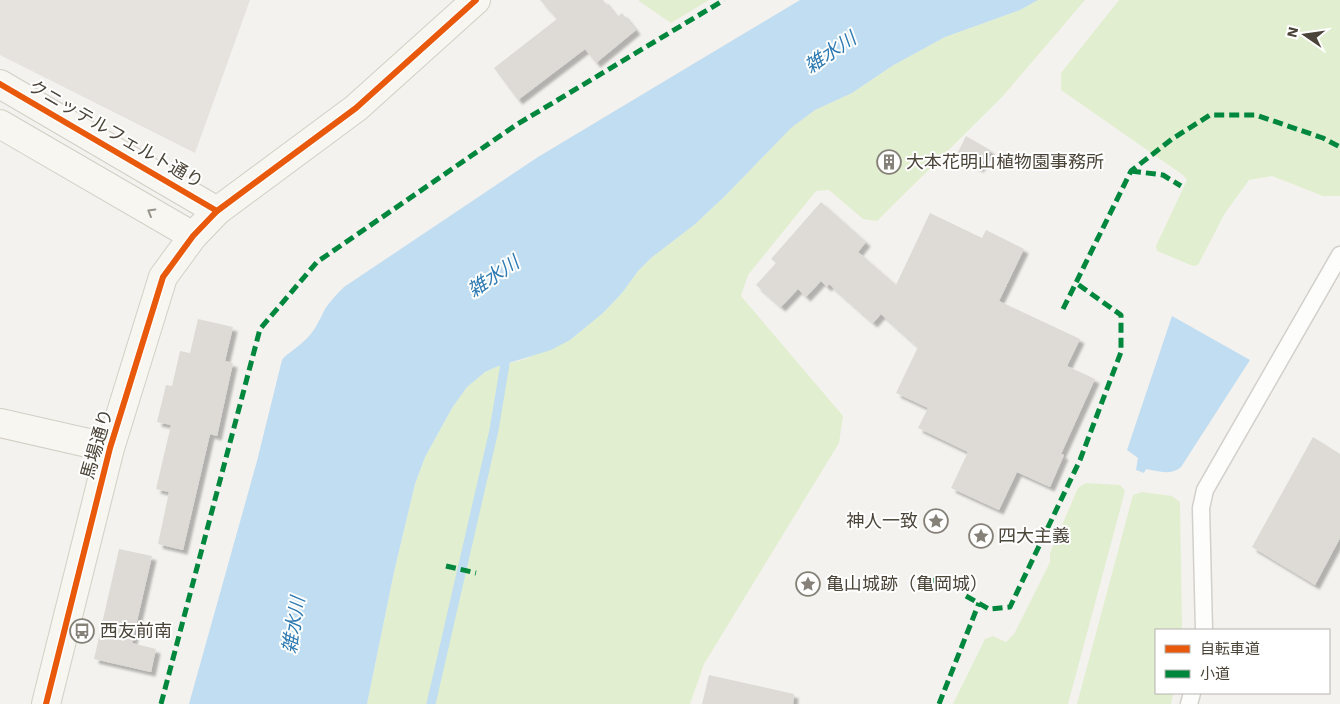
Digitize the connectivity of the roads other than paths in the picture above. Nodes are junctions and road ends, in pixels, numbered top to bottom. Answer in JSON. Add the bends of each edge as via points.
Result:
{"nodes":[{"id":1,"x":476,"y":0,"type":"edge"},
{"id":2,"x":0,"y":84,"type":"edge"},
{"id":3,"x":0,"y":124,"type":"edge"},
{"id":4,"x":217,"y":211,"type":"junction"},
{"id":5,"x":193,"y":236,"type":"junction"},
{"id":6,"x":1340,"y":255,"type":"edge"},
{"id":7,"x":0,"y":423,"type":"edge"},
{"id":8,"x":110,"y":448,"type":"junction"},
{"id":9,"x":1204,"y":629,"type":"edge"},
{"id":10,"x":46,"y":704,"type":"edge"}],
"edges":[{"from":1,"to":4,"type":"street","name":"馬場通り","via":[[356,108]]},
{"from":2,"to":4,"type":"street","name":"クニッテルフェルト通り"},
{"from":5,"to":3,"type":"street","one_way":true},
{"from":4,"to":5,"type":"street","name":"馬場通り"},
{"from":5,"to":8,"type":"street","name":"馬場通り","via":[[163,277]]},
{"from":6,"to":9,"type":"lane","via":[[1205,490],[1201,508]]},
{"from":7,"to":8,"type":"street"},
{"from":8,"to":10,"type":"street","name":"馬場通り"}]}
